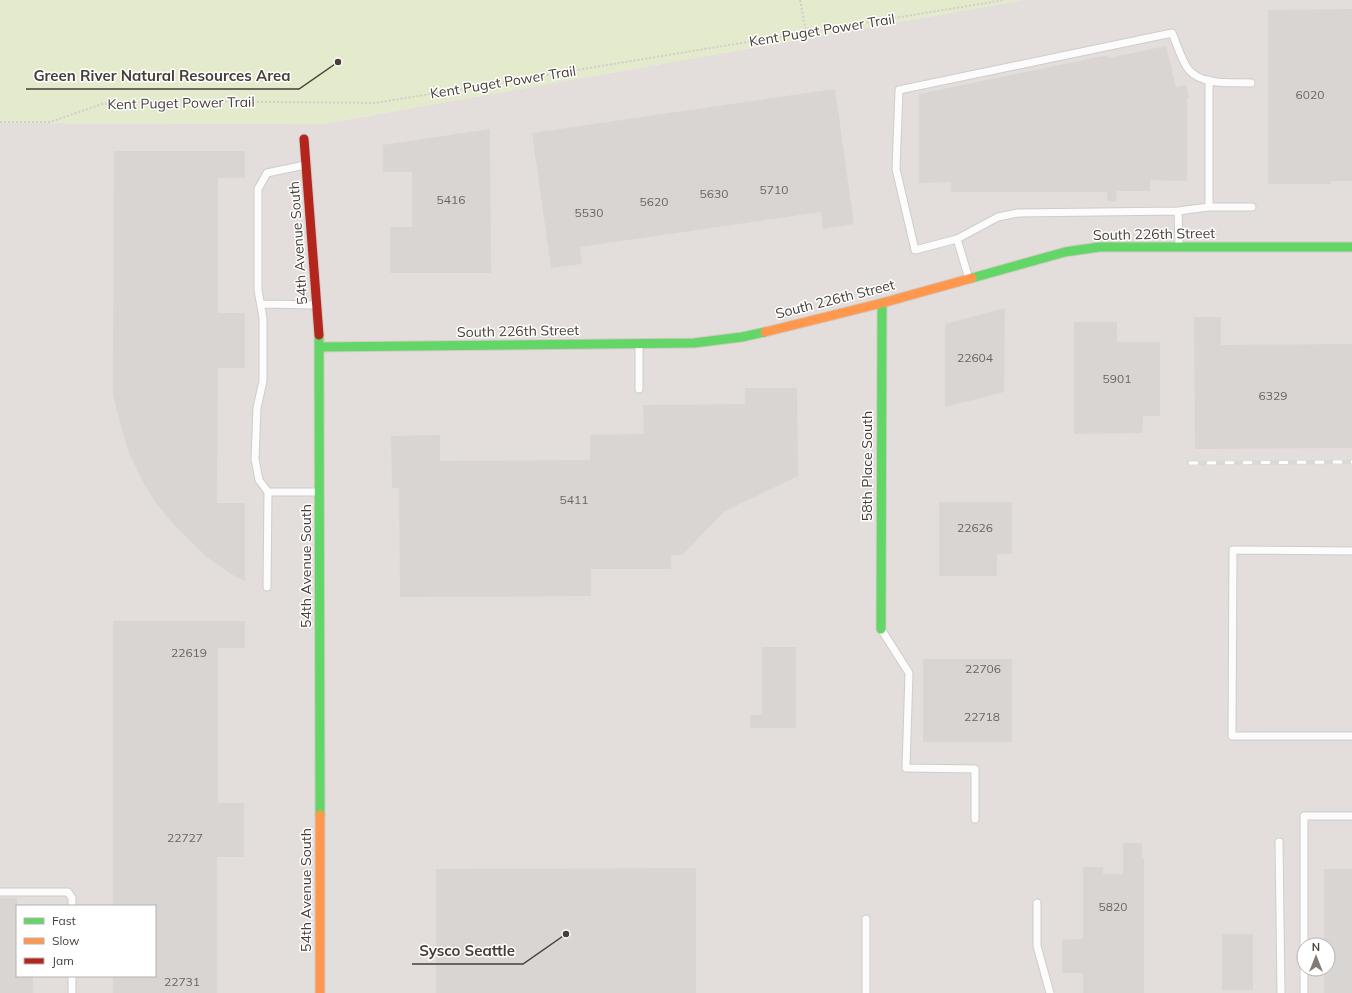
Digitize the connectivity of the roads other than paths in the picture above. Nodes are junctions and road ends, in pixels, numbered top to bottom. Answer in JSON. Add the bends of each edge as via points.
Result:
{"nodes":[{"id":1,"x":1209,"y":80,"type":"junction"},
{"id":2,"x":1251,"y":83,"type":"dead end"},
{"id":3,"x":304,"y":139,"type":"dead end"},
{"id":4,"x":306,"y":165,"type":"junction"},
{"id":5,"x":1209,"y":207,"type":"junction"},
{"id":6,"x":1252,"y":207,"type":"dead end"},
{"id":7,"x":1178,"y":211,"type":"junction"},
{"id":8,"x":957,"y":239,"type":"junction"},
{"id":9,"x":1179,"y":247,"type":"junction"},
{"id":10,"x":1352,"y":247,"type":"edge"},
{"id":11,"x":969,"y":279,"type":"junction"},
{"id":12,"x":882,"y":303,"type":"junction"},
{"id":13,"x":260,"y":304,"type":"junction"},
{"id":14,"x":317,"y":305,"type":"junction"},
{"id":15,"x":639,"y":344,"type":"junction"},
{"id":16,"x":320,"y":347,"type":"junction"},
{"id":17,"x":639,"y":389,"type":"dead end"},
{"id":18,"x":268,"y":492,"type":"junction"},
{"id":19,"x":320,"y":492,"type":"junction"},
{"id":20,"x":1352,"y":551,"type":"edge"},
{"id":21,"x":267,"y":587,"type":"dead end"},
{"id":22,"x":881,"y":629,"type":"joint"},
{"id":23,"x":1352,"y":736,"type":"edge"},
{"id":24,"x":1352,"y":816,"type":"edge"},
{"id":25,"x":975,"y":819,"type":"dead end"},
{"id":26,"x":1279,"y":842,"type":"dead end"},
{"id":27,"x":0,"y":892,"type":"edge"},
{"id":28,"x":1037,"y":903,"type":"dead end"},
{"id":29,"x":72,"y":905,"type":"edge"},
{"id":30,"x":866,"y":919,"type":"dead end"},
{"id":31,"x":1304,"y":937,"type":"edge"},
{"id":32,"x":72,"y":977,"type":"edge"},
{"id":33,"x":1304,"y":977,"type":"edge"},
{"id":34,"x":72,"y":993,"type":"edge"},
{"id":35,"x":320,"y":993,"type":"edge"},
{"id":36,"x":866,"y":993,"type":"edge"},
{"id":37,"x":1050,"y":993,"type":"edge"},
{"id":38,"x":1281,"y":993,"type":"edge"},
{"id":39,"x":1304,"y":993,"type":"edge"}],
"edges":[{"from":1,"to":2,"type":"lane"},
{"from":1,"to":5,"type":"lane"},
{"from":1,"to":8,"type":"lane","via":[[1188,70],[1172,33],[899,90],[896,169],[915,250]]},
{"from":3,"to":4,"type":"street","name":"54th Avenue South"},
{"from":4,"to":13,"type":"lane","via":[[266,173],[258,189]]},
{"from":4,"to":14,"type":"street","name":"54th Avenue South"},
{"from":5,"to":6,"type":"lane"},
{"from":5,"to":7,"type":"lane"},
{"from":7,"to":8,"type":"lane","via":[[1018,213],[998,217]]},
{"from":7,"to":9,"type":"lane"},
{"from":8,"to":11,"type":"lane"},
{"from":9,"to":10,"type":"street","name":"South 226th Street"},
{"from":9,"to":11,"type":"street","name":"South 226th Street","via":[[1099,247],[1065,252]]},
{"from":11,"to":12,"type":"street","name":"South 226th Street"},
{"from":12,"to":15,"type":"street","name":"South 226th Street","via":[[742,336],[694,343]]},
{"from":12,"to":22,"type":"street","name":"58th Place South"},
{"from":13,"to":14,"type":"lane"},
{"from":13,"to":18,"type":"lane","via":[[264,318],[263,381],[257,408],[255,460],[259,480]]},
{"from":14,"to":16,"type":"street","name":"54th Avenue South"},
{"from":15,"to":16,"type":"street","name":"South 226th Street"},
{"from":15,"to":17,"type":"lane"},
{"from":16,"to":19,"type":"street","name":"54th Avenue South"},
{"from":18,"to":19,"type":"lane"},
{"from":18,"to":21,"type":"lane"},
{"from":19,"to":35,"type":"street","name":"54th Avenue South"},
{"from":20,"to":23,"type":"lane","via":[[1233,550],[1232,736]]},
{"from":22,"to":25,"type":"lane","via":[[909,673],[906,768],[975,769]]},
{"from":24,"to":31,"type":"lane","via":[[1304,816]]},
{"from":26,"to":38,"type":"lane"},
{"from":27,"to":29,"type":"lane","via":[[68,892],[72,898]]},
{"from":28,"to":37,"type":"lane","via":[[1037,946]]},
{"from":30,"to":36,"type":"lane"},
{"from":32,"to":34,"type":"lane"},
{"from":33,"to":39,"type":"lane"}]}
